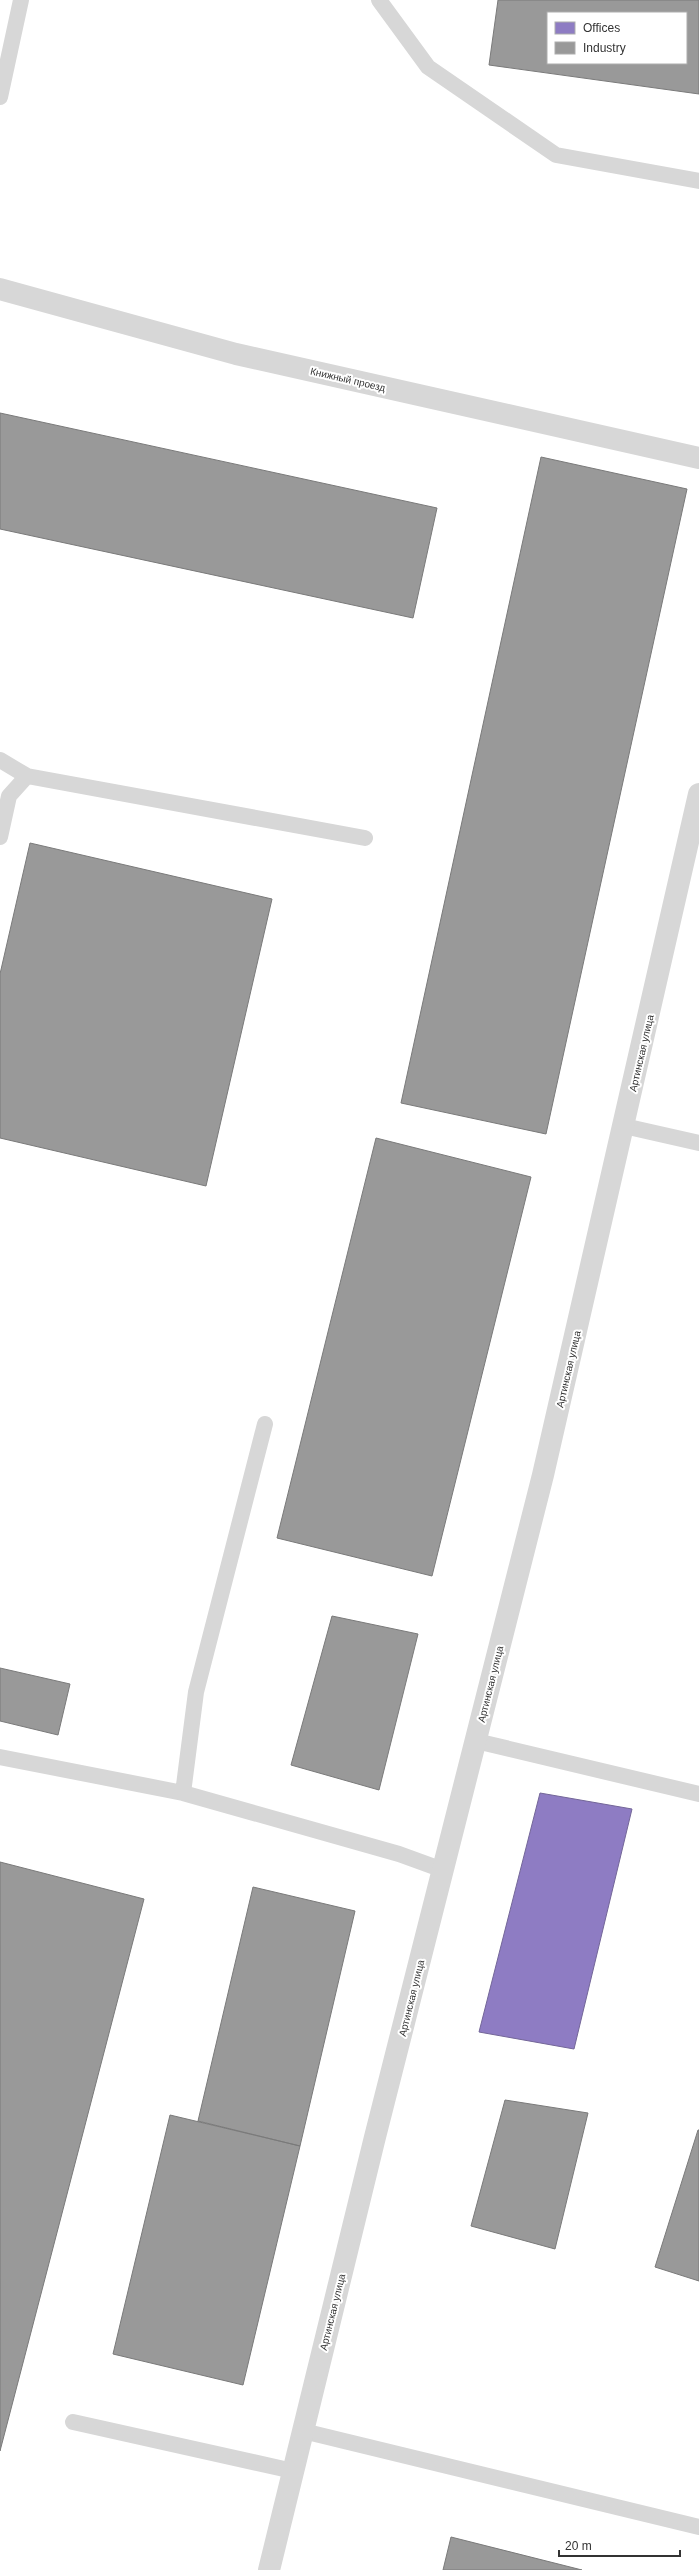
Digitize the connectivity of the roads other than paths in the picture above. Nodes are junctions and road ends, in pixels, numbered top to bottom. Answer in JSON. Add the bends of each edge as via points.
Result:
{"nodes":[{"id":1,"x":21,"y":0,"type":"edge"},
{"id":2,"x":380,"y":0,"type":"edge"},
{"id":3,"x":0,"y":97,"type":"edge"},
{"id":4,"x":699,"y":181,"type":"edge"},
{"id":5,"x":0,"y":289,"type":"edge"},
{"id":6,"x":699,"y":458,"type":"edge"},
{"id":7,"x":0,"y":760,"type":"edge"},
{"id":8,"x":27,"y":776,"type":"junction"},
{"id":9,"x":699,"y":794,"type":"edge"},
{"id":10,"x":0,"y":837,"type":"edge"},
{"id":11,"x":365,"y":838,"type":"dead end"},
{"id":12,"x":624,"y":1126,"type":"junction"},
{"id":13,"x":699,"y":1144,"type":"edge"},
{"id":14,"x":265,"y":1424,"type":"dead end"},
{"id":15,"x":476,"y":1741,"type":"junction"},
{"id":16,"x":0,"y":1757,"type":"edge"},
{"id":17,"x":183,"y":1793,"type":"junction"},
{"id":18,"x":699,"y":1794,"type":"edge"},
{"id":19,"x":443,"y":1870,"type":"junction"},
{"id":20,"x":73,"y":2422,"type":"dead end"},
{"id":21,"x":303,"y":2430,"type":"junction"},
{"id":22,"x":293,"y":2471,"type":"junction"},
{"id":23,"x":699,"y":2527,"type":"edge"},
{"id":24,"x":269,"y":2570,"type":"edge"}],
"edges":[{"from":1,"to":3,"type":"lane"},
{"from":2,"to":4,"type":"lane","via":[[428,67],[556,155]]},
{"from":5,"to":6,"type":"street","name":"Книжный проезд","via":[[236,354]]},
{"from":7,"to":8,"type":"lane"},
{"from":8,"to":10,"type":"lane","via":[[9,796]]},
{"from":8,"to":11,"type":"lane"},
{"from":9,"to":12,"type":"street","name":"Артинская улица"},
{"from":12,"to":13,"type":"lane"},
{"from":12,"to":15,"type":"street","name":"Артинская улица","via":[[543,1475]]},
{"from":14,"to":17,"type":"lane","via":[[196,1692]]},
{"from":15,"to":18,"type":"lane"},
{"from":15,"to":19,"type":"street","name":"Артинская улица"},
{"from":16,"to":17,"type":"lane"},
{"from":17,"to":19,"type":"lane","via":[[399,1854]]},
{"from":19,"to":21,"type":"street","name":"Артинская улица"},
{"from":20,"to":22,"type":"lane"},
{"from":21,"to":22,"type":"street","name":"Артинская улица"},
{"from":21,"to":23,"type":"lane"},
{"from":22,"to":24,"type":"street","name":"Артинская улица"}]}
